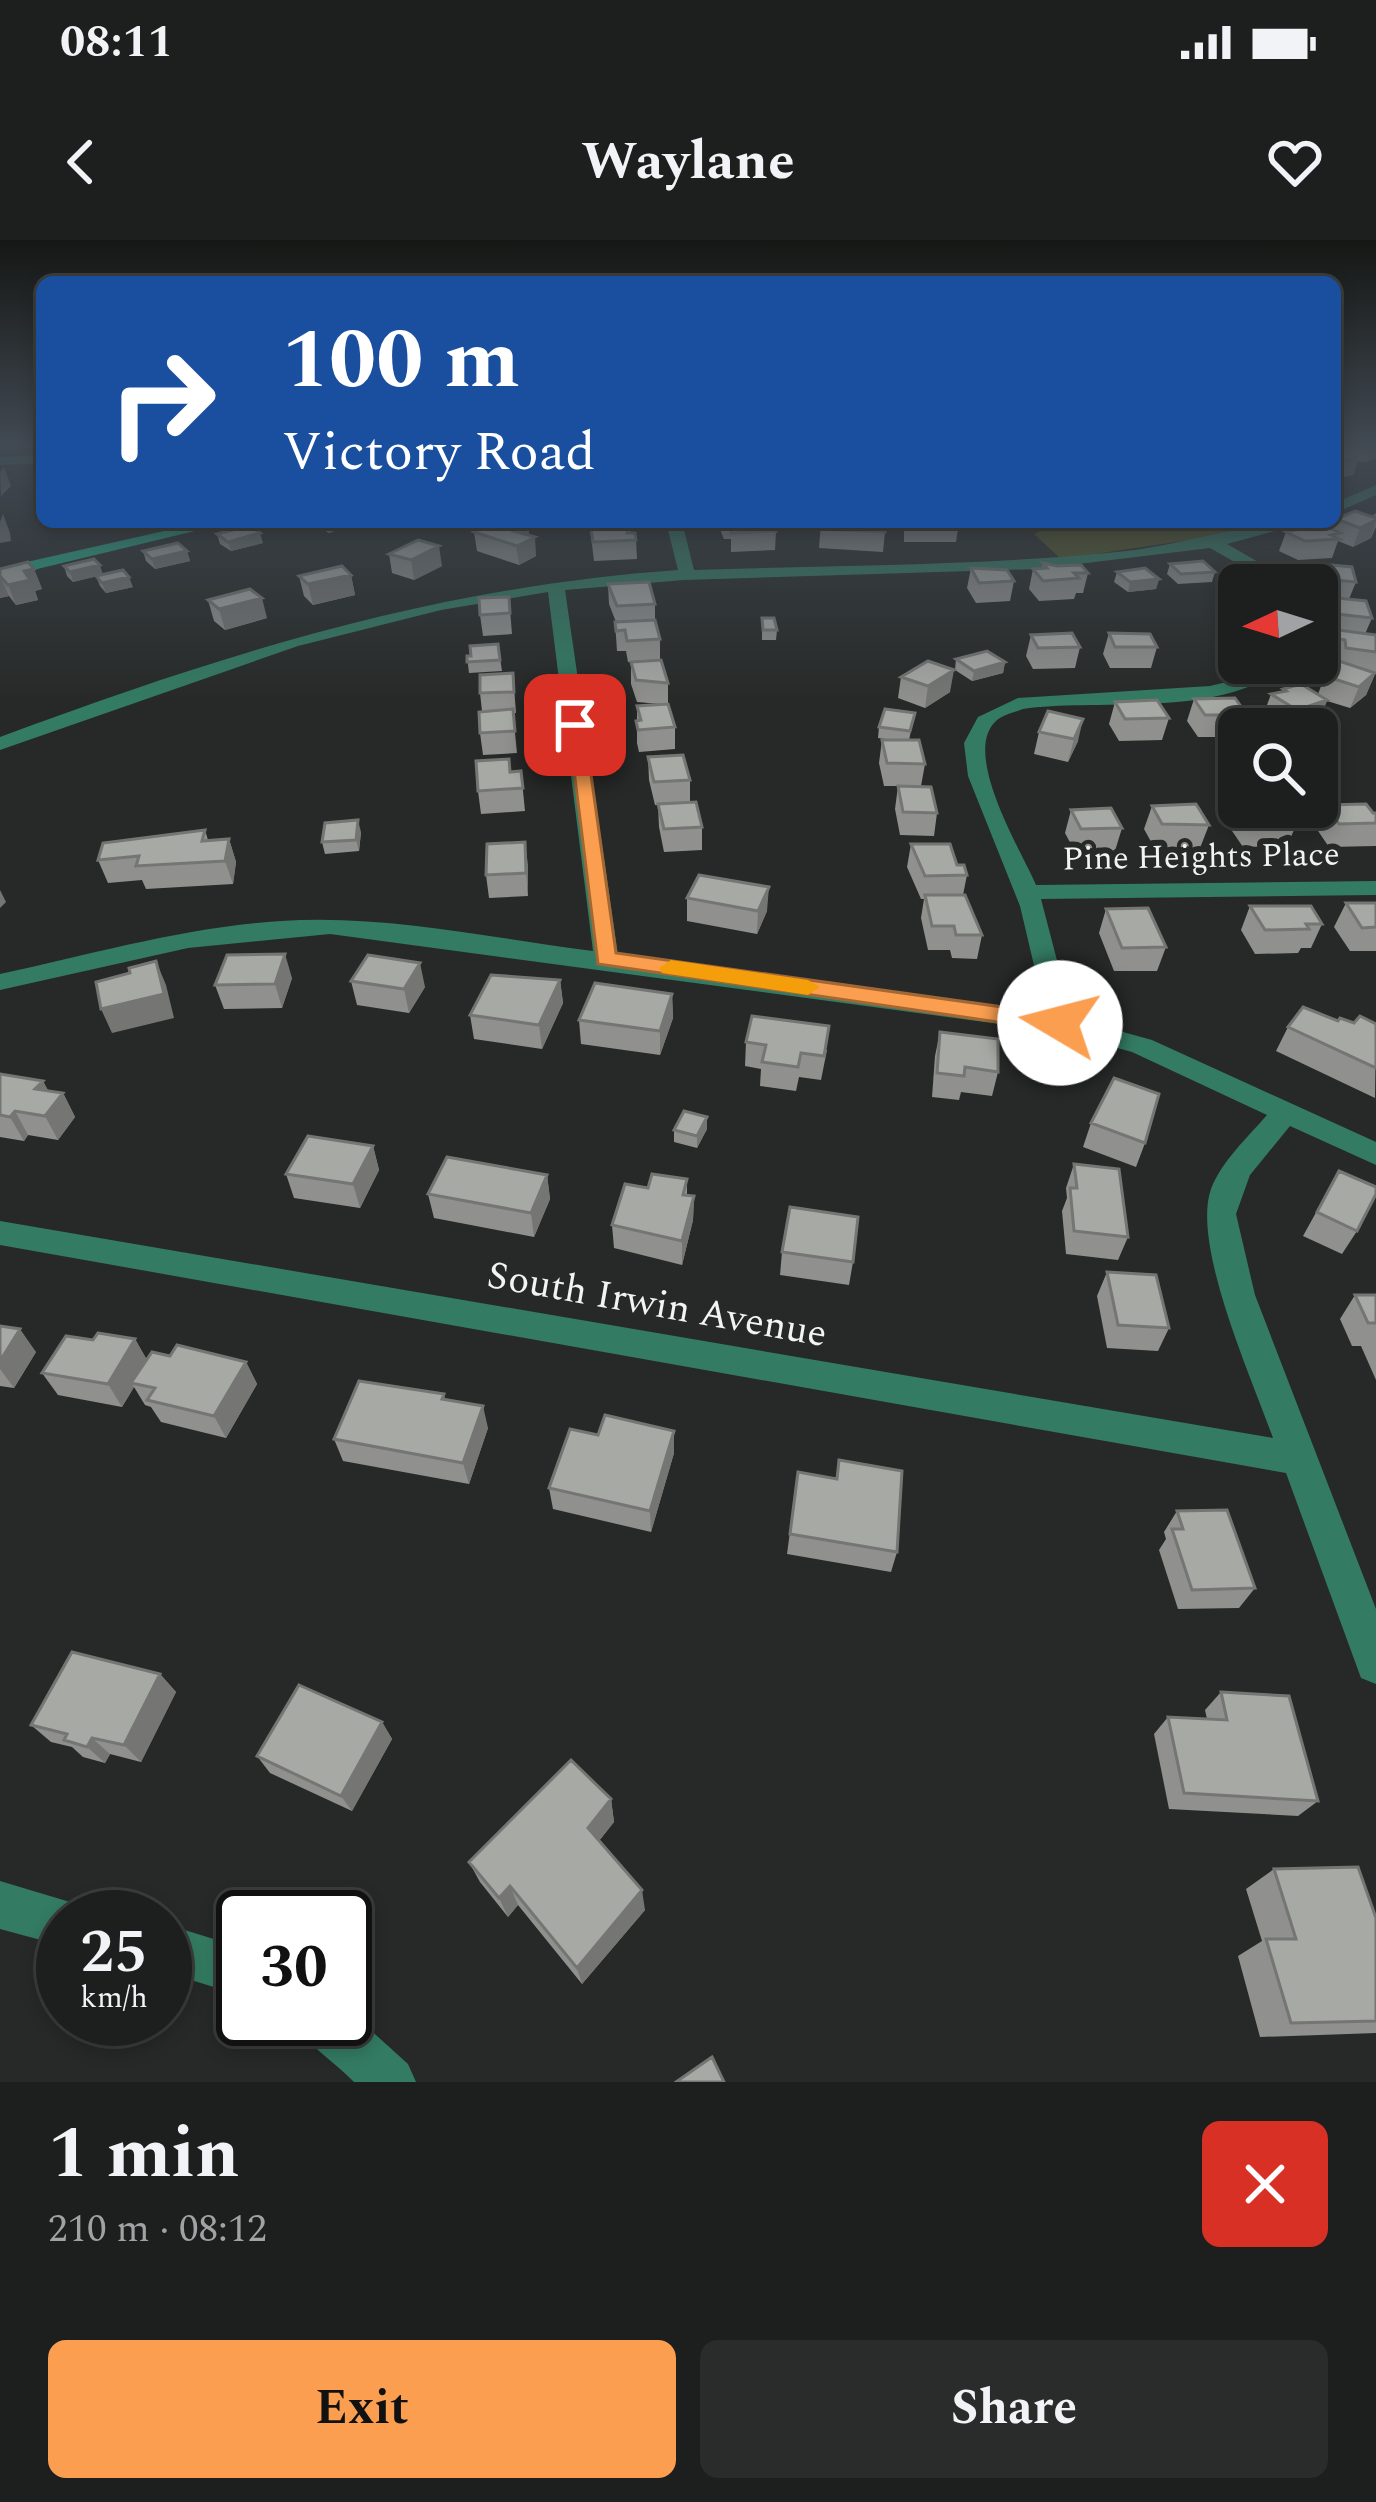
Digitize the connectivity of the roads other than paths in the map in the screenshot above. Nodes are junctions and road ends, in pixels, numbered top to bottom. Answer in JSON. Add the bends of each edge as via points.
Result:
{"nodes":[{"id":1,"x":179,"y":532,"type":"edge"},
{"id":2,"x":676,"y":532,"type":"edge"},
{"id":3,"x":1262,"y":532,"type":"edge"},
{"id":4,"x":1215,"y":544,"type":"junction"},
{"id":5,"x":1251,"y":564,"type":"edge"},
{"id":6,"x":0,"y":572,"type":"edge"},
{"id":7,"x":687,"y":574,"type":"junction"},
{"id":8,"x":556,"y":586,"type":"junction"},
{"id":9,"x":1248,"y":684,"type":"edge"},
{"id":10,"x":0,"y":745,"type":"edge"},
{"id":11,"x":1376,"y":888,"type":"edge"},
{"id":12,"x":1027,"y":892,"type":"junction"},
{"id":13,"x":606,"y":958,"type":"junction"},
{"id":14,"x":0,"y":982,"type":"edge"},
{"id":15,"x":1060,"y":1023,"type":"junction"},
{"id":16,"x":1285,"y":1114,"type":"junction"},
{"id":17,"x":1376,"y":1154,"type":"edge"},
{"id":18,"x":0,"y":1233,"type":"edge"},
{"id":19,"x":1299,"y":1459,"type":"junction"},
{"id":20,"x":1376,"y":1663,"type":"edge"},
{"id":21,"x":0,"y":1905,"type":"edge"},
{"id":22,"x":36,"y":1915,"type":"edge"},
{"id":23,"x":355,"y":2046,"type":"edge"},
{"id":24,"x":390,"y":2082,"type":"edge"}],
"edges":[{"from":1,"to":6,"type":"street"},
{"from":2,"to":7,"type":"street"},
{"from":3,"to":4,"type":"street"},
{"from":4,"to":5,"type":"street"},
{"from":4,"to":7,"type":"street","via":[[1046,567]]},
{"from":7,"to":8,"type":"street"},
{"from":8,"to":10,"type":"street","via":[[281,644]]},
{"from":8,"to":13,"type":"street"},
{"from":9,"to":12,"type":"street","via":[[1054,698],[1017,704],[982,724],[974,743],[980,774]]},
{"from":11,"to":12,"type":"street","name":"Pine Heights Place"},
{"from":12,"to":15,"type":"street"},
{"from":13,"to":14,"type":"street","via":[[293,924]]},
{"from":13,"to":15,"type":"street"},
{"from":15,"to":16,"type":"street","via":[[1142,1046]]},
{"from":16,"to":17,"type":"street"},
{"from":16,"to":19,"type":"street","via":[[1227,1186],[1220,1214],[1238,1295]]},
{"from":18,"to":19,"type":"street","name":"South Irwin Avenue"},
{"from":19,"to":20,"type":"street"},
{"from":21,"to":22,"type":"street"},
{"from":23,"to":24,"type":"street"}]}
